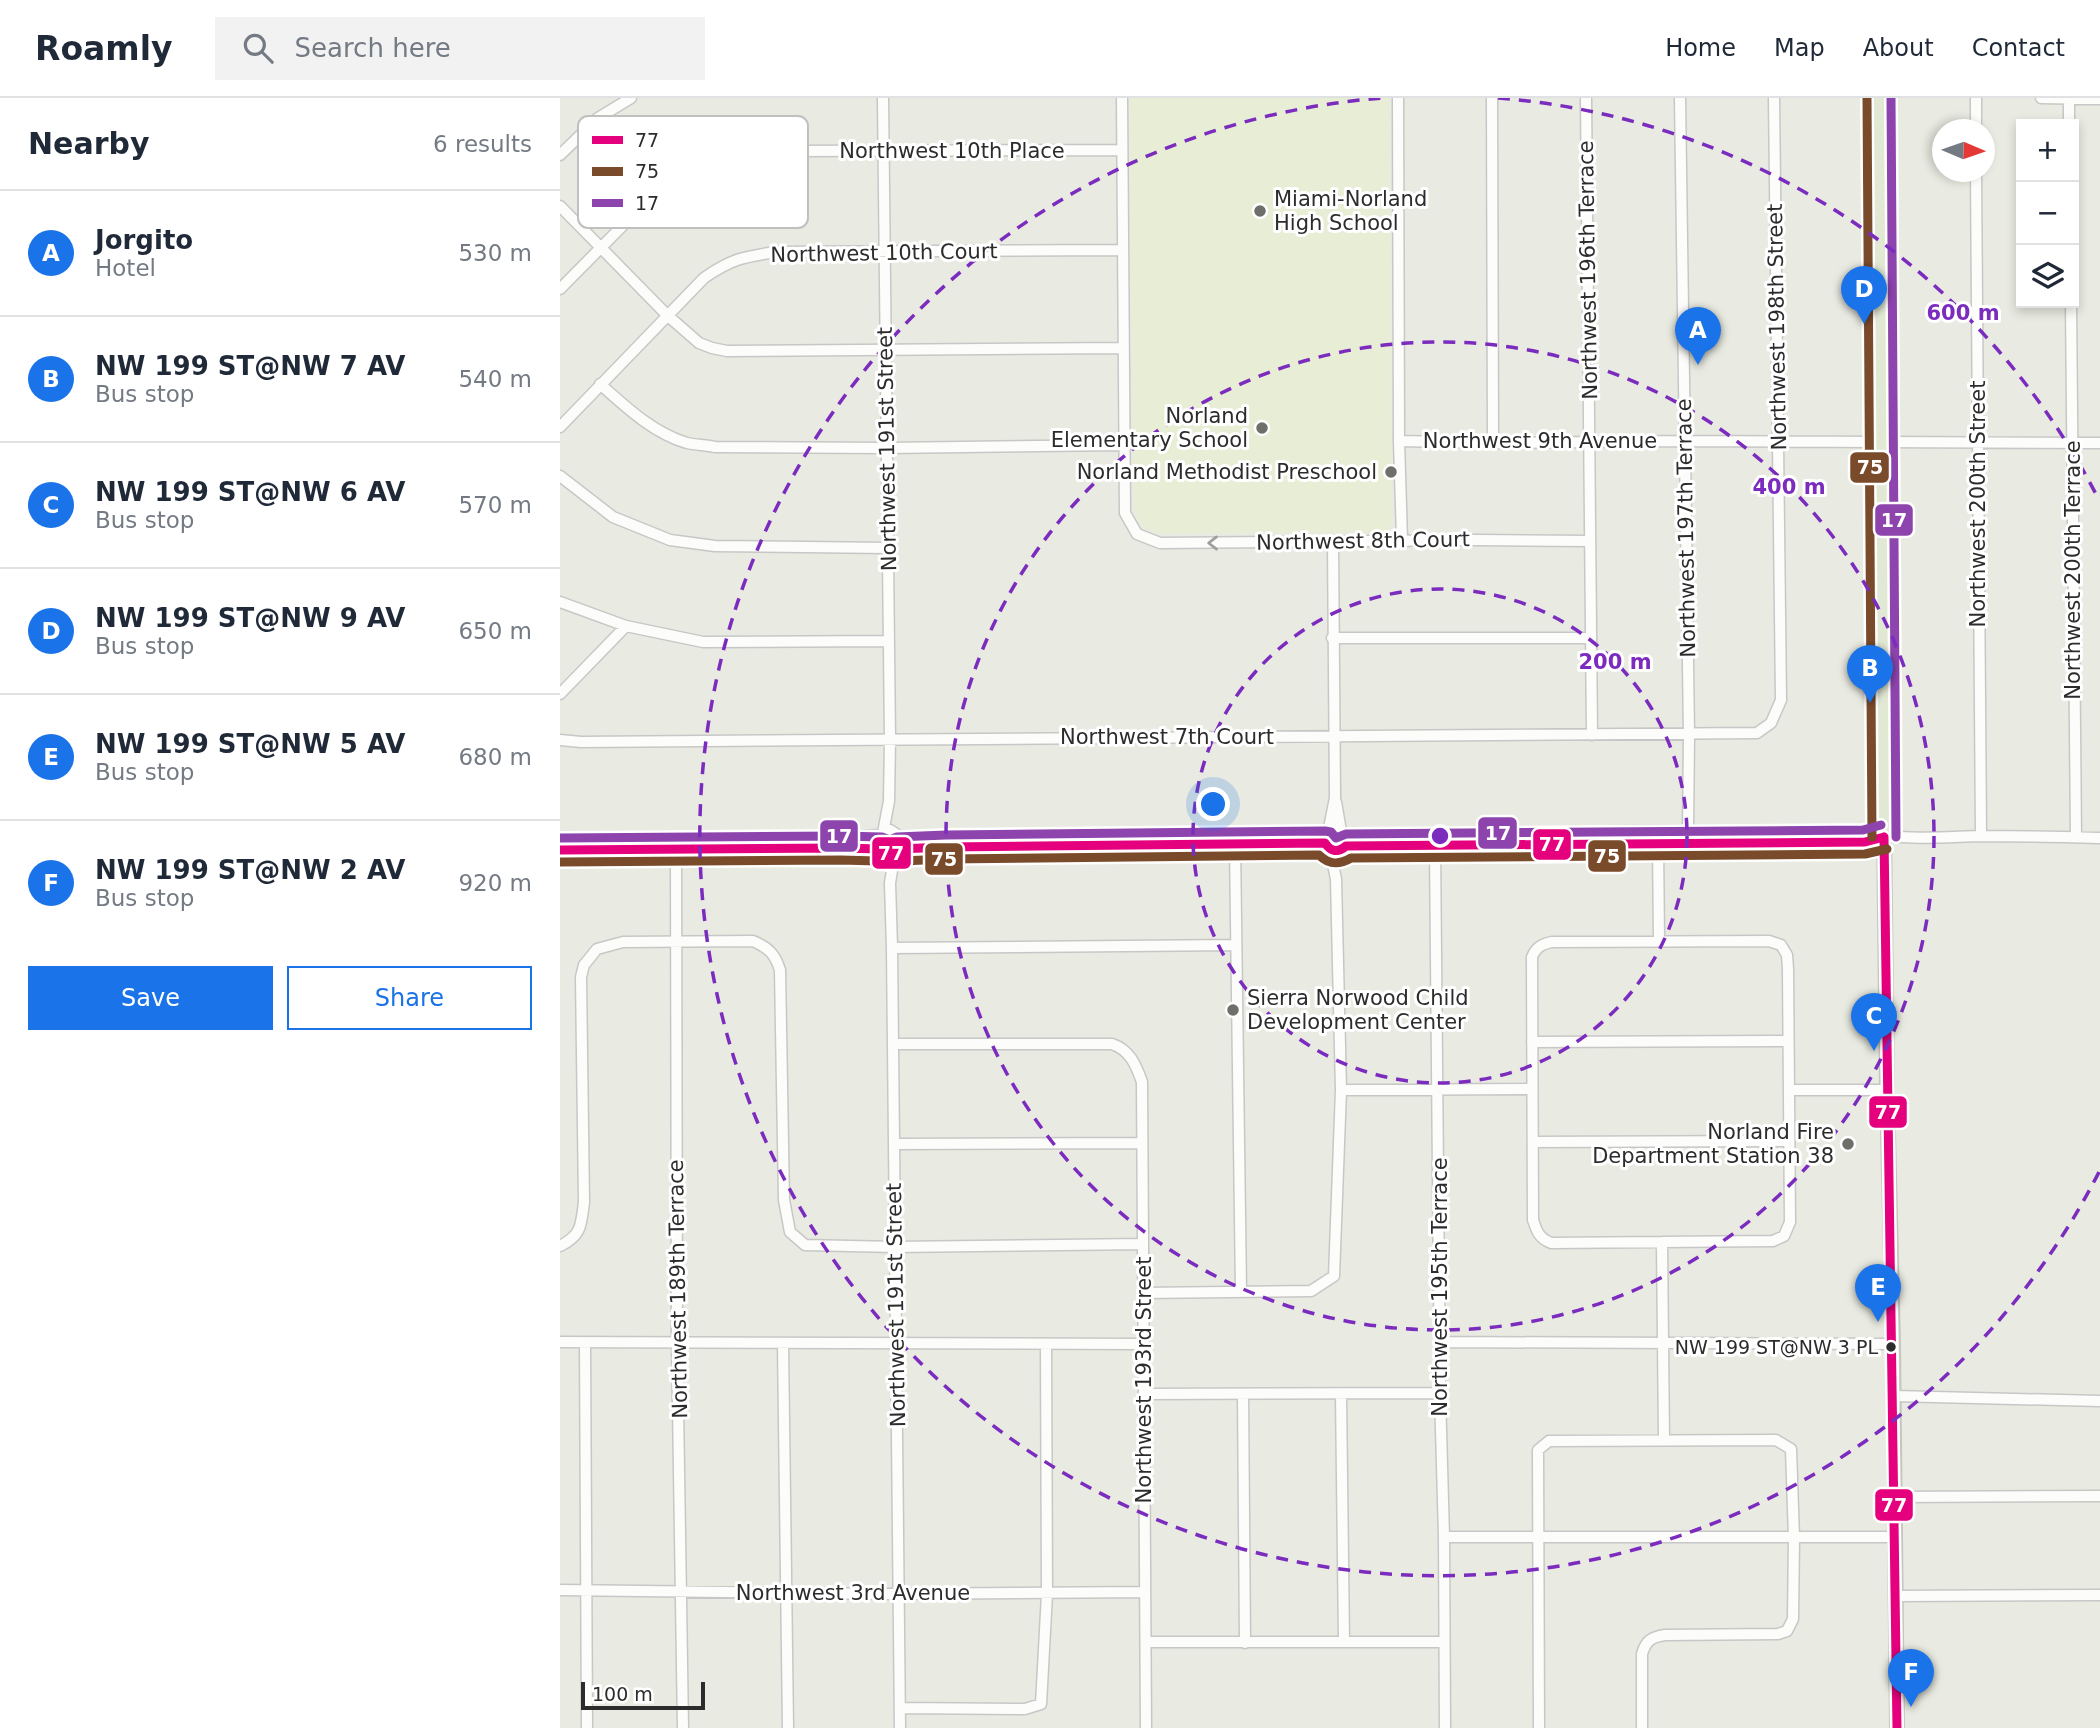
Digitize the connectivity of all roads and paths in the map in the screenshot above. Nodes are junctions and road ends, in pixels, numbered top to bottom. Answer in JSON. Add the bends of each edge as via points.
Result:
{"nodes":[{"id":1,"x":631,"y":98,"type":"edge"},
{"id":2,"x":883,"y":98,"type":"edge"},
{"id":3,"x":1122,"y":98,"type":"edge"},
{"id":4,"x":1398,"y":98,"type":"edge"},
{"id":5,"x":1492,"y":98,"type":"edge"},
{"id":6,"x":1586,"y":98,"type":"edge"},
{"id":7,"x":1681,"y":98,"type":"edge"},
{"id":8,"x":1774,"y":98,"type":"edge"},
{"id":9,"x":1879,"y":98,"type":"edge"},
{"id":10,"x":1976,"y":98,"type":"edge"},
{"id":11,"x":2041,"y":98,"type":"edge"},
{"id":12,"x":2068,"y":98,"type":"edge"},
{"id":13,"x":2100,"y":99,"type":"edge"},
{"id":14,"x":601,"y":116,"type":"edge"},
{"id":15,"x":1976,"y":119,"type":"edge"},
{"id":16,"x":2069,"y":119,"type":"edge"},
{"id":17,"x":578,"y":137,"type":"edge"},
{"id":18,"x":1122,"y":150,"type":"junction"},
{"id":19,"x":808,"y":152,"type":"edge"},
{"id":20,"x":883,"y":152,"type":"junction"},
{"id":21,"x":560,"y":155,"type":"edge"},
{"id":22,"x":1976,"y":182,"type":"edge"},
{"id":23,"x":560,"y":206,"type":"edge"},
{"id":24,"x":578,"y":224,"type":"edge"},
{"id":25,"x":583,"y":228,"type":"edge"},
{"id":26,"x":621,"y":228,"type":"edge"},
{"id":27,"x":602,"y":247,"type":"junction"},
{"id":28,"x":1123,"y":250,"type":"junction"},
{"id":29,"x":884,"y":252,"type":"junction"},
{"id":30,"x":560,"y":289,"type":"edge"},
{"id":31,"x":2071,"y":308,"type":"edge"},
{"id":32,"x":667,"y":315,"type":"junction"},
{"id":33,"x":1123,"y":348,"type":"junction"},
{"id":34,"x":886,"y":351,"type":"junction"},
{"id":35,"x":600,"y":384,"type":"junction"},
{"id":36,"x":560,"y":427,"type":"edge"},
{"id":37,"x":1399,"y":440,"type":"junction"},
{"id":38,"x":1684,"y":441,"type":"junction"},
{"id":39,"x":1779,"y":441,"type":"junction"},
{"id":40,"x":1883,"y":441,"type":"junction"},
{"id":41,"x":1590,"y":442,"type":"junction"},
{"id":42,"x":2072,"y":442,"type":"junction"},
{"id":43,"x":1493,"y":443,"type":"junction"},
{"id":44,"x":1978,"y":443,"type":"junction"},
{"id":45,"x":2100,"y":443,"type":"edge"},
{"id":46,"x":1124,"y":446,"type":"junction"},
{"id":47,"x":887,"y":448,"type":"junction"},
{"id":48,"x":560,"y":476,"type":"edge"},
{"id":49,"x":1402,"y":540,"type":"junction"},
{"id":50,"x":1590,"y":541,"type":"junction"},
{"id":51,"x":1332,"y":542,"type":"junction"},
{"id":52,"x":888,"y":548,"type":"junction"},
{"id":53,"x":560,"y":602,"type":"edge"},
{"id":54,"x":626,"y":626,"type":"junction"},
{"id":55,"x":1332,"y":638,"type":"junction"},
{"id":56,"x":1591,"y":638,"type":"junction"},
{"id":57,"x":889,"y":641,"type":"junction"},
{"id":58,"x":560,"y":694,"type":"edge"},
{"id":59,"x":1771,"y":723,"type":"joint"},
{"id":60,"x":1592,"y":735,"type":"junction"},
{"id":61,"x":1689,"y":735,"type":"junction"},
{"id":62,"x":1334,"y":736,"type":"junction"},
{"id":63,"x":560,"y":740,"type":"edge"},
{"id":64,"x":890,"y":740,"type":"junction"},
{"id":65,"x":1335,"y":798,"type":"junction"},
{"id":66,"x":889,"y":801,"type":"junction"},
{"id":67,"x":1688,"y":831,"type":"junction"},
{"id":68,"x":1343,"y":832,"type":"junction"},
{"id":69,"x":882,"y":834,"type":"junction"},
{"id":70,"x":897,"y":834,"type":"junction"},
{"id":71,"x":1981,"y":836,"type":"junction"},
{"id":72,"x":1884,"y":837,"type":"junction"},
{"id":73,"x":2076,"y":837,"type":"junction"},
{"id":74,"x":2100,"y":838,"type":"edge"},
{"id":75,"x":560,"y":839,"type":"edge"},
{"id":76,"x":1328,"y":840,"type":"junction"},
{"id":77,"x":1658,"y":843,"type":"junction"},
{"id":78,"x":1235,"y":845,"type":"junction"},
{"id":79,"x":1435,"y":846,"type":"junction"},
{"id":80,"x":1344,"y":848,"type":"junction"},
{"id":81,"x":560,"y":850,"type":"edge"},
{"id":82,"x":676,"y":850,"type":"junction"},
{"id":83,"x":889,"y":851,"type":"junction"},
{"id":84,"x":1336,"y":879,"type":"junction"},
{"id":85,"x":1659,"y":941,"type":"junction"},
{"id":86,"x":675,"y":943,"type":"junction"},
{"id":87,"x":1235,"y":945,"type":"junction"},
{"id":88,"x":892,"y":948,"type":"junction"},
{"id":89,"x":1788,"y":1041,"type":"junction"},
{"id":90,"x":1532,"y":1042,"type":"junction"},
{"id":91,"x":893,"y":1044,"type":"junction"},
{"id":92,"x":1532,"y":1089,"type":"junction"},
{"id":93,"x":1341,"y":1090,"type":"junction"},
{"id":94,"x":1789,"y":1090,"type":"junction"},
{"id":95,"x":1887,"y":1090,"type":"junction"},
{"id":96,"x":1439,"y":1091,"type":"junction"},
{"id":97,"x":1789,"y":1141,"type":"junction"},
{"id":98,"x":1533,"y":1142,"type":"junction"},
{"id":99,"x":1142,"y":1143,"type":"junction"},
{"id":100,"x":894,"y":1144,"type":"junction"},
{"id":101,"x":1662,"y":1242,"type":"junction"},
{"id":102,"x":1143,"y":1244,"type":"junction"},
{"id":103,"x":560,"y":1246,"type":"edge"},
{"id":104,"x":895,"y":1247,"type":"junction"},
{"id":105,"x":1241,"y":1292,"type":"junction"},
{"id":106,"x":1143,"y":1293,"type":"junction"},
{"id":107,"x":677,"y":1341,"type":"junction"},
{"id":108,"x":560,"y":1342,"type":"edge"},
{"id":109,"x":1440,"y":1342,"type":"junction"},
{"id":110,"x":585,"y":1343,"type":"junction"},
{"id":111,"x":896,"y":1343,"type":"junction"},
{"id":112,"x":1664,"y":1343,"type":"junction"},
{"id":113,"x":783,"y":1344,"type":"junction"},
{"id":114,"x":1046,"y":1344,"type":"junction"},
{"id":115,"x":1144,"y":1344,"type":"junction"},
{"id":116,"x":1893,"y":1344,"type":"junction"},
{"id":117,"x":1440,"y":1393,"type":"junction"},
{"id":118,"x":1145,"y":1394,"type":"junction"},
{"id":119,"x":1243,"y":1394,"type":"junction"},
{"id":120,"x":1341,"y":1394,"type":"junction"},
{"id":121,"x":1894,"y":1396,"type":"junction"},
{"id":122,"x":2100,"y":1401,"type":"edge"},
{"id":123,"x":1664,"y":1440,"type":"junction"},
{"id":124,"x":2100,"y":1496,"type":"edge"},
{"id":125,"x":1895,"y":1497,"type":"junction"},
{"id":126,"x":1444,"y":1537,"type":"junction"},
{"id":127,"x":1538,"y":1537,"type":"junction"},
{"id":128,"x":1895,"y":1537,"type":"junction"},
{"id":129,"x":1794,"y":1538,"type":"junction"},
{"id":130,"x":560,"y":1590,"type":"edge"},
{"id":131,"x":586,"y":1590,"type":"junction"},
{"id":132,"x":682,"y":1592,"type":"junction"},
{"id":133,"x":1145,"y":1592,"type":"junction"},
{"id":134,"x":786,"y":1593,"type":"junction"},
{"id":135,"x":899,"y":1594,"type":"junction"},
{"id":136,"x":1047,"y":1594,"type":"junction"},
{"id":137,"x":1896,"y":1595,"type":"junction"},
{"id":138,"x":2100,"y":1595,"type":"edge"},
{"id":139,"x":1146,"y":1642,"type":"junction"},
{"id":140,"x":1344,"y":1642,"type":"junction"},
{"id":141,"x":1444,"y":1642,"type":"junction"},
{"id":142,"x":1245,"y":1643,"type":"junction"},
{"id":143,"x":900,"y":1708,"type":"junction"},
{"id":144,"x":587,"y":1728,"type":"edge"},
{"id":145,"x":683,"y":1728,"type":"edge"},
{"id":146,"x":788,"y":1728,"type":"edge"},
{"id":147,"x":900,"y":1728,"type":"edge"},
{"id":148,"x":1146,"y":1728,"type":"edge"},
{"id":149,"x":1445,"y":1728,"type":"edge"},
{"id":150,"x":1539,"y":1728,"type":"edge"},
{"id":151,"x":1642,"y":1728,"type":"edge"},
{"id":152,"x":1897,"y":1728,"type":"edge"}],
"edges":[{"from":1,"to":14,"type":"street"},
{"from":2,"to":20,"type":"street","name":"Northwest 191st Street"},
{"from":3,"to":18,"type":"street"},
{"from":4,"to":37,"type":"street"},
{"from":5,"to":43,"type":"street"},
{"from":6,"to":41,"type":"street","name":"Northwest 196th Terrace"},
{"from":7,"to":38,"type":"street","name":"Northwest 197th Terrace"},
{"from":8,"to":39,"type":"street","name":"Northwest 198th Street"},
{"from":9,"to":40,"type":"main road"},
{"from":10,"to":15,"type":"street"},
{"from":11,"to":12,"type":"street"},
{"from":12,"to":13,"type":"street"},
{"from":12,"to":16,"type":"street"},
{"from":17,"to":21,"type":"street"},
{"from":18,"to":20,"type":"street","name":"Northwest 10th Place"},
{"from":18,"to":28,"type":"street"},
{"from":19,"to":20,"type":"street","name":"Northwest 10th Place"},
{"from":20,"to":29,"type":"street","name":"Northwest 191st Street"},
{"from":22,"to":44,"type":"street","name":"Northwest 200th Street"},
{"from":23,"to":24,"type":"street"},
{"from":25,"to":27,"type":"street"},
{"from":26,"to":27,"type":"street","name":"Northwest 10th Place"},
{"from":27,"to":30,"type":"street","name":"Northwest 10th Place"},
{"from":27,"to":32,"type":"street"},
{"from":28,"to":29,"type":"street","name":"Northwest 10th Court"},
{"from":28,"to":33,"type":"street"},
{"from":29,"to":32,"type":"street","name":"Northwest 10th Court","via":[[746,256],[704,278]]},
{"from":29,"to":34,"type":"street","name":"Northwest 191st Street"},
{"from":31,"to":42,"type":"street","name":"Northwest 200th Terrace"},
{"from":32,"to":34,"type":"street","via":[[699,343],[727,351]]},
{"from":32,"to":35,"type":"street","name":"Northwest 10th Court"},
{"from":33,"to":34,"type":"street"},
{"from":33,"to":46,"type":"street"},
{"from":34,"to":47,"type":"street","name":"Northwest 191st Street"},
{"from":35,"to":36,"type":"street","name":"Northwest 10th Court"},
{"from":35,"to":47,"type":"street","via":[[663,434],[688,443]]},
{"from":37,"to":43,"type":"street","name":"Northwest 9th Avenue"},
{"from":37,"to":49,"type":"street"},
{"from":38,"to":39,"type":"street","name":"Northwest 9th Avenue"},
{"from":38,"to":41,"type":"street","name":"Northwest 9th Avenue"},
{"from":38,"to":61,"type":"street","name":"Northwest 197th Terrace"},
{"from":39,"to":40,"type":"street","name":"Northwest 9th Avenue"},
{"from":39,"to":59,"type":"street","name":"Northwest 198th Street","via":[[1781,700]]},
{"from":40,"to":44,"type":"street","name":"Northwest 9th Avenue"},
{"from":40,"to":72,"type":"main road"},
{"from":41,"to":43,"type":"street","name":"Northwest 9th Avenue"},
{"from":41,"to":50,"type":"street","name":"Northwest 196th Terrace"},
{"from":42,"to":44,"type":"street","name":"Northwest 9th Avenue"},
{"from":42,"to":45,"type":"street","name":"Northwest 9th Avenue"},
{"from":42,"to":73,"type":"street","name":"Northwest 200th Terrace"},
{"from":44,"to":71,"type":"street","name":"Northwest 200th Street"},
{"from":46,"to":47,"type":"street"},
{"from":51,"to":46,"type":"street","name":"Northwest 8th Court","one_way":true,"via":[[1160,543],[1137,534],[1125,513]]},
{"from":47,"to":52,"type":"street","name":"Northwest 191st Street"},
{"from":48,"to":52,"type":"street","via":[[613,517],[670,540],[715,546]]},
{"from":49,"to":50,"type":"street","name":"Northwest 8th Court"},
{"from":49,"to":51,"type":"street","name":"Northwest 8th Court"},
{"from":50,"to":56,"type":"street","name":"Northwest 196th Terrace"},
{"from":51,"to":55,"type":"street"},
{"from":52,"to":57,"type":"street","name":"Northwest 191st Street"},
{"from":53,"to":54,"type":"street"},
{"from":54,"to":57,"type":"street","via":[[703,642]]},
{"from":54,"to":58,"type":"street"},
{"from":55,"to":56,"type":"street"},
{"from":55,"to":62,"type":"street"},
{"from":56,"to":60,"type":"street","name":"Northwest 196th Terrace"},
{"from":57,"to":64,"type":"street","name":"Northwest 191st Street"},
{"from":59,"to":61,"type":"street","name":"Northwest 7th Court","via":[[1757,733]]},
{"from":60,"to":61,"type":"street","name":"Northwest 7th Court"},
{"from":60,"to":62,"type":"street","name":"Northwest 7th Court"},
{"from":61,"to":67,"type":"street","name":"Northwest 197th Terrace"},
{"from":62,"to":64,"type":"street","name":"Northwest 7th Court"},
{"from":62,"to":65,"type":"street"},
{"from":63,"to":64,"type":"street","name":"Northwest 7th Court"},
{"from":64,"to":66,"type":"street","name":"Northwest 191st Street"},
{"from":65,"to":68,"type":"street"},
{"from":65,"to":76,"type":"street"},
{"from":66,"to":69,"type":"street","name":"Northwest 191st Street"},
{"from":66,"to":70,"type":"street","name":"Northwest 191st Street"},
{"from":67,"to":68,"type":"street"},
{"from":67,"to":72,"type":"street","via":[[1864,832]]},
{"from":68,"to":76,"type":"street","via":[[1336,829]]},
{"from":68,"to":80,"type":"street"},
{"from":69,"to":70,"type":"street"},
{"from":69,"to":75,"type":"street"},
{"from":69,"to":83,"type":"street","via":[[878,842]]},
{"from":70,"to":76,"type":"street"},
{"from":70,"to":83,"type":"street","via":[[901,845]]},
{"from":71,"to":72,"type":"street"},
{"from":71,"to":73,"type":"street"},
{"from":72,"to":77,"type":"street","via":[[1865,842]]},
{"from":72,"to":95,"type":"main road"},
{"from":73,"to":74,"type":"street"},
{"from":76,"to":78,"type":"street"},
{"from":76,"to":80,"type":"street","via":[[1336,852]]},
{"from":76,"to":84,"type":"street"},
{"from":77,"to":79,"type":"street"},
{"from":77,"to":85,"type":"street"},
{"from":78,"to":83,"type":"street"},
{"from":78,"to":87,"type":"street"},
{"from":79,"to":80,"type":"street"},
{"from":79,"to":96,"type":"street","name":"Northwest 195th Terrace"},
{"from":80,"to":84,"type":"street"},
{"from":81,"to":82,"type":"street"},
{"from":82,"to":83,"type":"street"},
{"from":82,"to":86,"type":"street","name":"Northwest 189th Terrace"},
{"from":83,"to":88,"type":"street","name":"Northwest 191st Street"},
{"from":84,"to":93,"type":"street"},
{"from":85,"to":89,"type":"street","via":[[1769,941],[1781,945],[1787,955]]},
{"from":85,"to":90,"type":"street","via":[[1540,945],[1532,957]]},
{"from":86,"to":103,"type":"street","via":[[623,943],[597,949],[584,965],[584,1202],[581,1224],[571,1240]]},
{"from":86,"to":104,"type":"street","via":[[752,941],[775,956],[780,971],[784,1200],[790,1232],[805,1245]]},
{"from":86,"to":107,"type":"street","name":"Northwest 189th Terrace"},
{"from":87,"to":88,"type":"street"},
{"from":87,"to":105,"type":"street"},
{"from":88,"to":91,"type":"street","name":"Northwest 191st Street"},
{"from":89,"to":90,"type":"street"},
{"from":89,"to":94,"type":"street"},
{"from":90,"to":92,"type":"street"},
{"from":91,"to":99,"type":"street","name":"Northwest 193rd Street","via":[[1121,1047],[1135,1061],[1142,1082]]},
{"from":91,"to":100,"type":"street","name":"Northwest 191st Street"},
{"from":92,"to":96,"type":"street"},
{"from":92,"to":98,"type":"street"},
{"from":93,"to":96,"type":"street"},
{"from":93,"to":105,"type":"street","via":[[1334,1276],[1311,1291]]},
{"from":94,"to":95,"type":"street"},
{"from":94,"to":97,"type":"street"},
{"from":95,"to":116,"type":"main road"},
{"from":96,"to":109,"type":"street","name":"Northwest 195th Terrace"},
{"from":97,"to":98,"type":"street"},
{"from":97,"to":101,"type":"street","via":[[1790,1222],[1784,1236],[1773,1241]]},
{"from":98,"to":101,"type":"street","via":[[1533,1220],[1543,1240]]},
{"from":99,"to":100,"type":"street"},
{"from":99,"to":102,"type":"street","name":"Northwest 193rd Street"},
{"from":100,"to":104,"type":"street","name":"Northwest 191st Street"},
{"from":101,"to":112,"type":"street"},
{"from":102,"to":104,"type":"street"},
{"from":102,"to":106,"type":"street","name":"Northwest 193rd Street"},
{"from":104,"to":111,"type":"street","name":"Northwest 191st Street"},
{"from":105,"to":106,"type":"street"},
{"from":106,"to":115,"type":"street","name":"Northwest 193rd Street"},
{"from":107,"to":110,"type":"street"},
{"from":107,"to":113,"type":"street"},
{"from":107,"to":132,"type":"street","name":"Northwest 189th Terrace"},
{"from":108,"to":110,"type":"street"},
{"from":109,"to":112,"type":"street"},
{"from":109,"to":117,"type":"street","name":"Northwest 195th Terrace"},
{"from":110,"to":131,"type":"street"},
{"from":111,"to":113,"type":"street"},
{"from":111,"to":114,"type":"street"},
{"from":111,"to":135,"type":"street","name":"Northwest 191st Street"},
{"from":112,"to":116,"type":"street"},
{"from":112,"to":123,"type":"street"},
{"from":113,"to":134,"type":"street"},
{"from":114,"to":115,"type":"street"},
{"from":114,"to":136,"type":"street"},
{"from":115,"to":118,"type":"street","name":"Northwest 193rd Street"},
{"from":116,"to":121,"type":"main road"},
{"from":117,"to":120,"type":"street"},
{"from":117,"to":126,"type":"street","name":"Northwest 195th Terrace"},
{"from":118,"to":119,"type":"street"},
{"from":118,"to":133,"type":"street","name":"Northwest 193rd Street"},
{"from":119,"to":120,"type":"street"},
{"from":119,"to":142,"type":"street"},
{"from":120,"to":140,"type":"street"},
{"from":121,"to":122,"type":"street"},
{"from":121,"to":125,"type":"main road"},
{"from":123,"to":127,"type":"street","via":[[1549,1441],[1538,1450]]},
{"from":123,"to":129,"type":"street","via":[[1776,1440],[1791,1449]]},
{"from":124,"to":125,"type":"street"},
{"from":125,"to":128,"type":"main road"},
{"from":126,"to":127,"type":"street"},
{"from":126,"to":141,"type":"street","name":"Northwest 195th Terrace"},
{"from":127,"to":129,"type":"street"},
{"from":127,"to":150,"type":"street"},
{"from":128,"to":129,"type":"street"},
{"from":128,"to":137,"type":"main road"},
{"from":129,"to":151,"type":"street","via":[[1793,1619],[1787,1631],[1653,1637],[1642,1654]]},
{"from":130,"to":131,"type":"street","name":"Northwest 3rd Avenue"},
{"from":131,"to":132,"type":"street","name":"Northwest 3rd Avenue"},
{"from":131,"to":144,"type":"street"},
{"from":132,"to":134,"type":"street","name":"Northwest 3rd Avenue"},
{"from":132,"to":145,"type":"street","name":"Northwest 189th Terrace"},
{"from":133,"to":136,"type":"street","name":"Northwest 3rd Avenue"},
{"from":133,"to":139,"type":"street","name":"Northwest 193rd Street"},
{"from":134,"to":135,"type":"street","name":"Northwest 3rd Avenue"},
{"from":134,"to":146,"type":"street"},
{"from":135,"to":136,"type":"street","name":"Northwest 3rd Avenue"},
{"from":135,"to":143,"type":"street","name":"Northwest 191st Street"},
{"from":136,"to":143,"type":"street","via":[[1041,1704],[1025,1709]]},
{"from":137,"to":138,"type":"street"},
{"from":137,"to":152,"type":"main road"},
{"from":139,"to":142,"type":"street"},
{"from":139,"to":148,"type":"street","name":"Northwest 193rd Street"},
{"from":140,"to":141,"type":"street"},
{"from":140,"to":142,"type":"street"},
{"from":141,"to":149,"type":"street","name":"Northwest 195th Terrace"},
{"from":143,"to":147,"type":"street","name":"Northwest 191st Street"}]}
